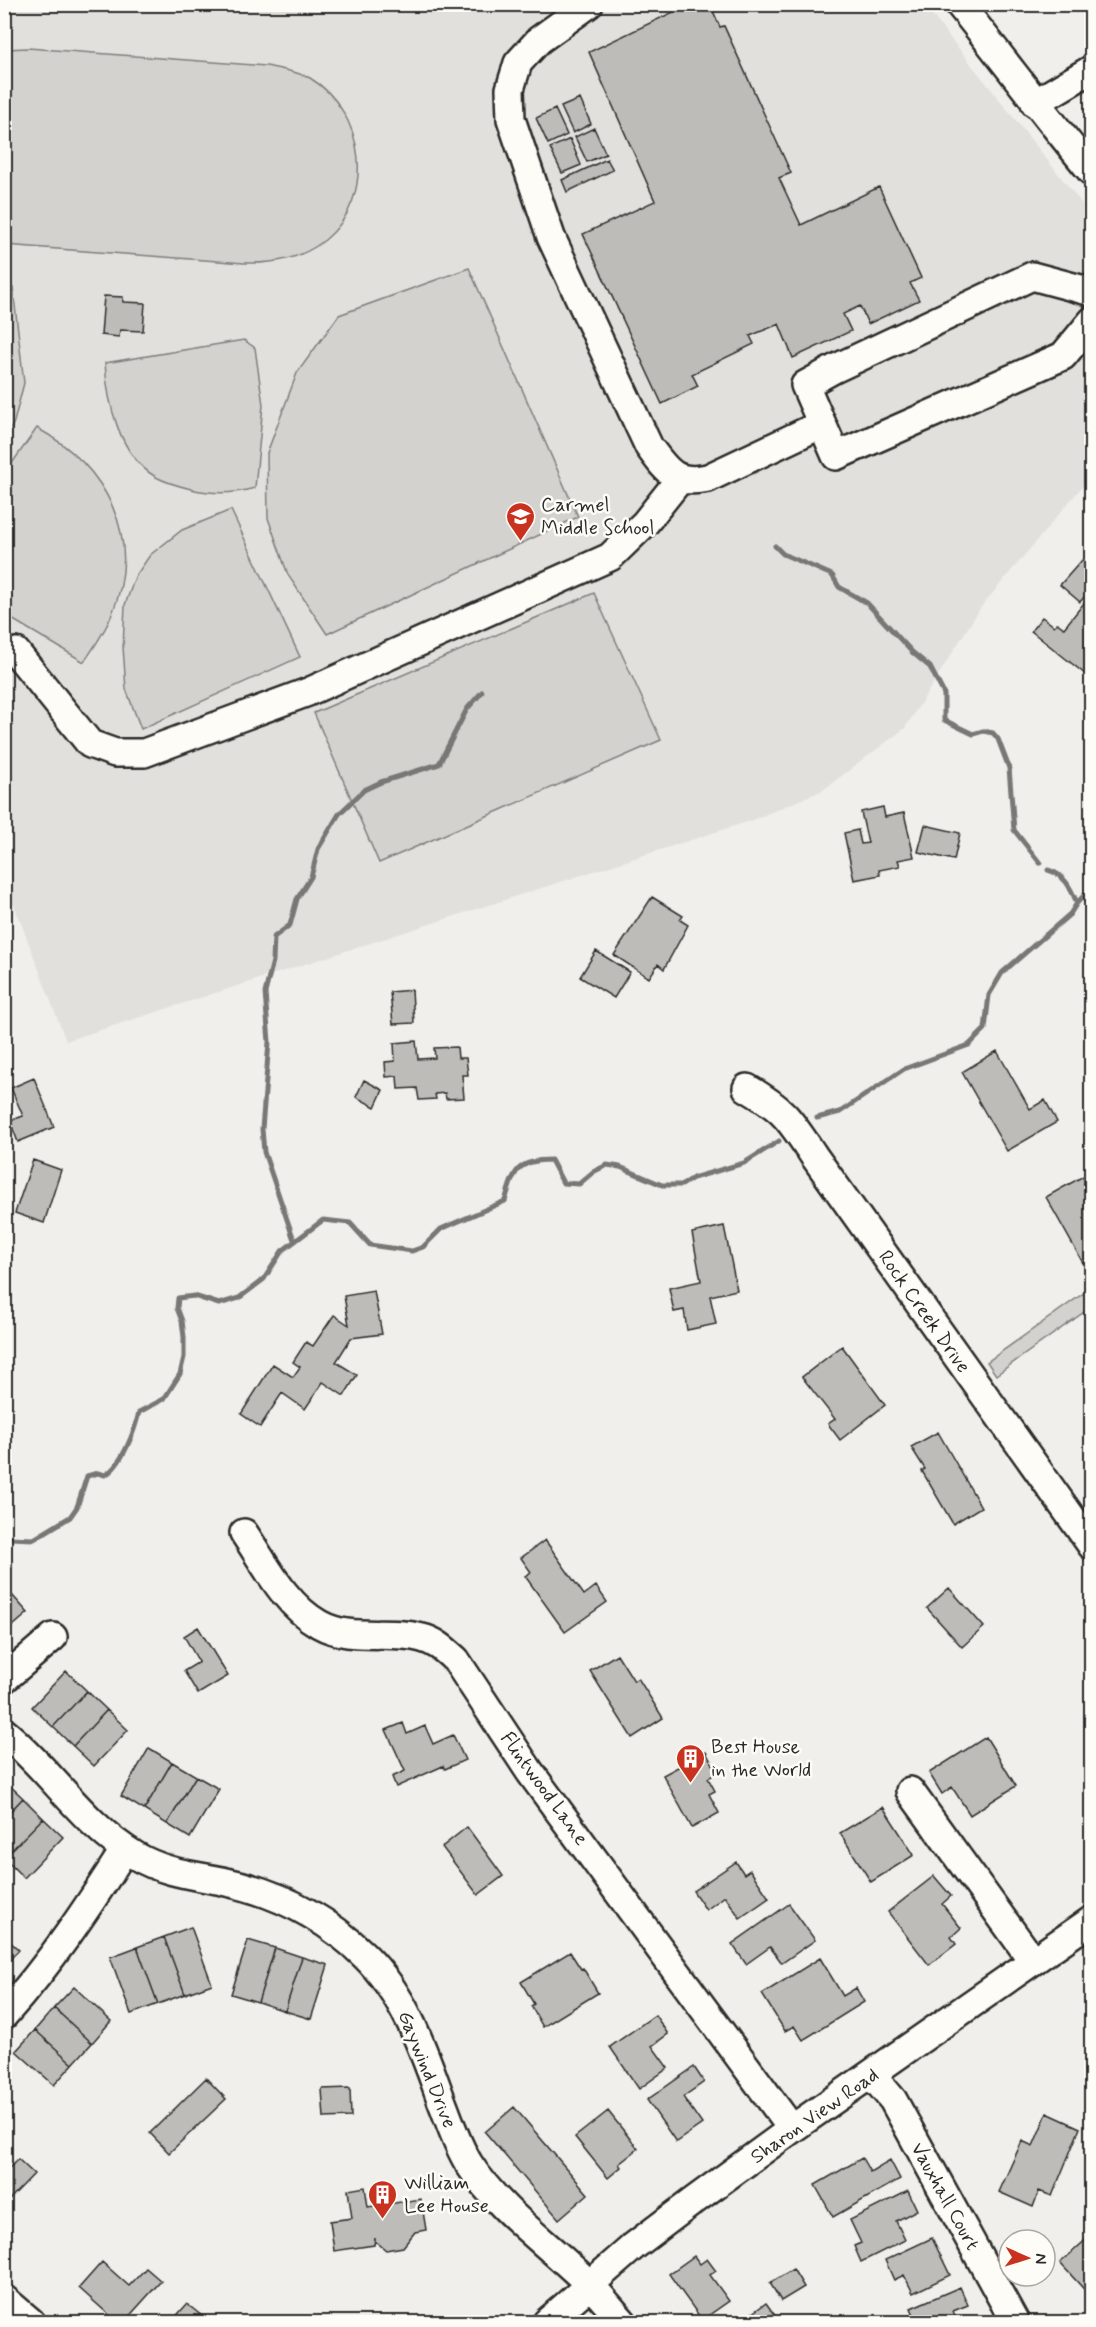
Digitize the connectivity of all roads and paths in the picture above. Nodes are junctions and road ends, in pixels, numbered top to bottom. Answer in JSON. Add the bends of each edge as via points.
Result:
{"nodes":[{"id":1,"x":589,"y":4,"type":"edge"},
{"id":2,"x":959,"y":4,"type":"edge"},
{"id":3,"x":1092,"y":69,"type":"edge"},
{"id":4,"x":1035,"y":103,"type":"junction"},
{"id":5,"x":1092,"y":172,"type":"edge"},
{"id":6,"x":1092,"y":292,"type":"edge"},
{"id":7,"x":1092,"y":321,"type":"edge"},
{"id":8,"x":822,"y":424,"type":"junction"},
{"id":9,"x":680,"y":479,"type":"junction"},
{"id":10,"x":15,"y":652,"type":"dead end"},
{"id":11,"x":747,"y":1088,"type":"dead end"},
{"id":12,"x":244,"y":1533,"type":"dead end"},
{"id":13,"x":1092,"y":1546,"type":"edge"},
{"id":14,"x":53,"y":1637,"type":"dead end"},
{"id":15,"x":4,"y":1678,"type":"edge"},
{"id":16,"x":4,"y":1732,"type":"edge"},
{"id":17,"x":910,"y":1791,"type":"dead end"},
{"id":18,"x":125,"y":1849,"type":"junction"},
{"id":19,"x":1092,"y":1920,"type":"edge"},
{"id":20,"x":1033,"y":1961,"type":"junction"},
{"id":21,"x":4,"y":2014,"type":"edge"},
{"id":22,"x":871,"y":2074,"type":"junction"},
{"id":23,"x":792,"y":2129,"type":"junction"},
{"id":24,"x":590,"y":2285,"type":"junction"},
{"id":25,"x":4,"y":2300,"type":"edge"},
{"id":26,"x":31,"y":2322,"type":"edge"},
{"id":27,"x":547,"y":2322,"type":"edge"},
{"id":28,"x":623,"y":2322,"type":"edge"},
{"id":29,"x":1015,"y":2322,"type":"edge"}],
"edges":[{"from":1,"to":9,"type":"street","via":[[539,40],[519,63],[510,89],[511,119],[551,237],[575,291],[649,447],[664,469]]},
{"from":2,"to":4,"type":"street"},
{"from":3,"to":4,"type":"street"},
{"from":4,"to":5,"type":"street"},
{"from":6,"to":8,"type":"street","via":[[1032,276],[834,369],[805,385]]},
{"from":7,"to":8,"type":"street","via":[[1063,356],[836,456]]},
{"from":8,"to":9,"type":"street","via":[[708,478]]},
{"from":9,"to":10,"type":"street","via":[[645,523],[610,556],[308,692],[144,753],[115,753],[90,744]]},
{"from":11,"to":13,"type":"street","name":"Rock Creek Drive","via":[[788,1116]]},
{"from":12,"to":23,"type":"street","name":"Flintwood Lane","via":[[297,1608],[317,1624],[349,1634],[423,1638],[456,1660],[530,1772]]},
{"from":14,"to":15,"type":"street"},
{"from":16,"to":18,"type":"street","name":"Gaywind Drive"},
{"from":17,"to":20,"type":"street"},
{"from":18,"to":21,"type":"street","via":[[66,1940]]},
{"from":18,"to":24,"type":"street","name":"Gaywind Drive","via":[[179,1874],[258,1890],[292,1904],[339,1933],[366,1957],[388,1984],[419,2038],[472,2169],[516,2219]]},
{"from":19,"to":20,"type":"street","name":"Sharon View Road"},
{"from":20,"to":22,"type":"street","name":"Sharon View Road"},
{"from":22,"to":23,"type":"street","name":"Sharon View Road"},
{"from":22,"to":29,"type":"street","name":"Vauxhall Court","via":[[893,2100]]},
{"from":23,"to":24,"type":"street","name":"Sharon View Road","via":[[634,2246]]},
{"from":24,"to":27,"type":"street","name":"Sharon View Road"},
{"from":24,"to":28,"type":"street","name":"Gaywind Drive"},
{"from":25,"to":26,"type":"street"}]}
